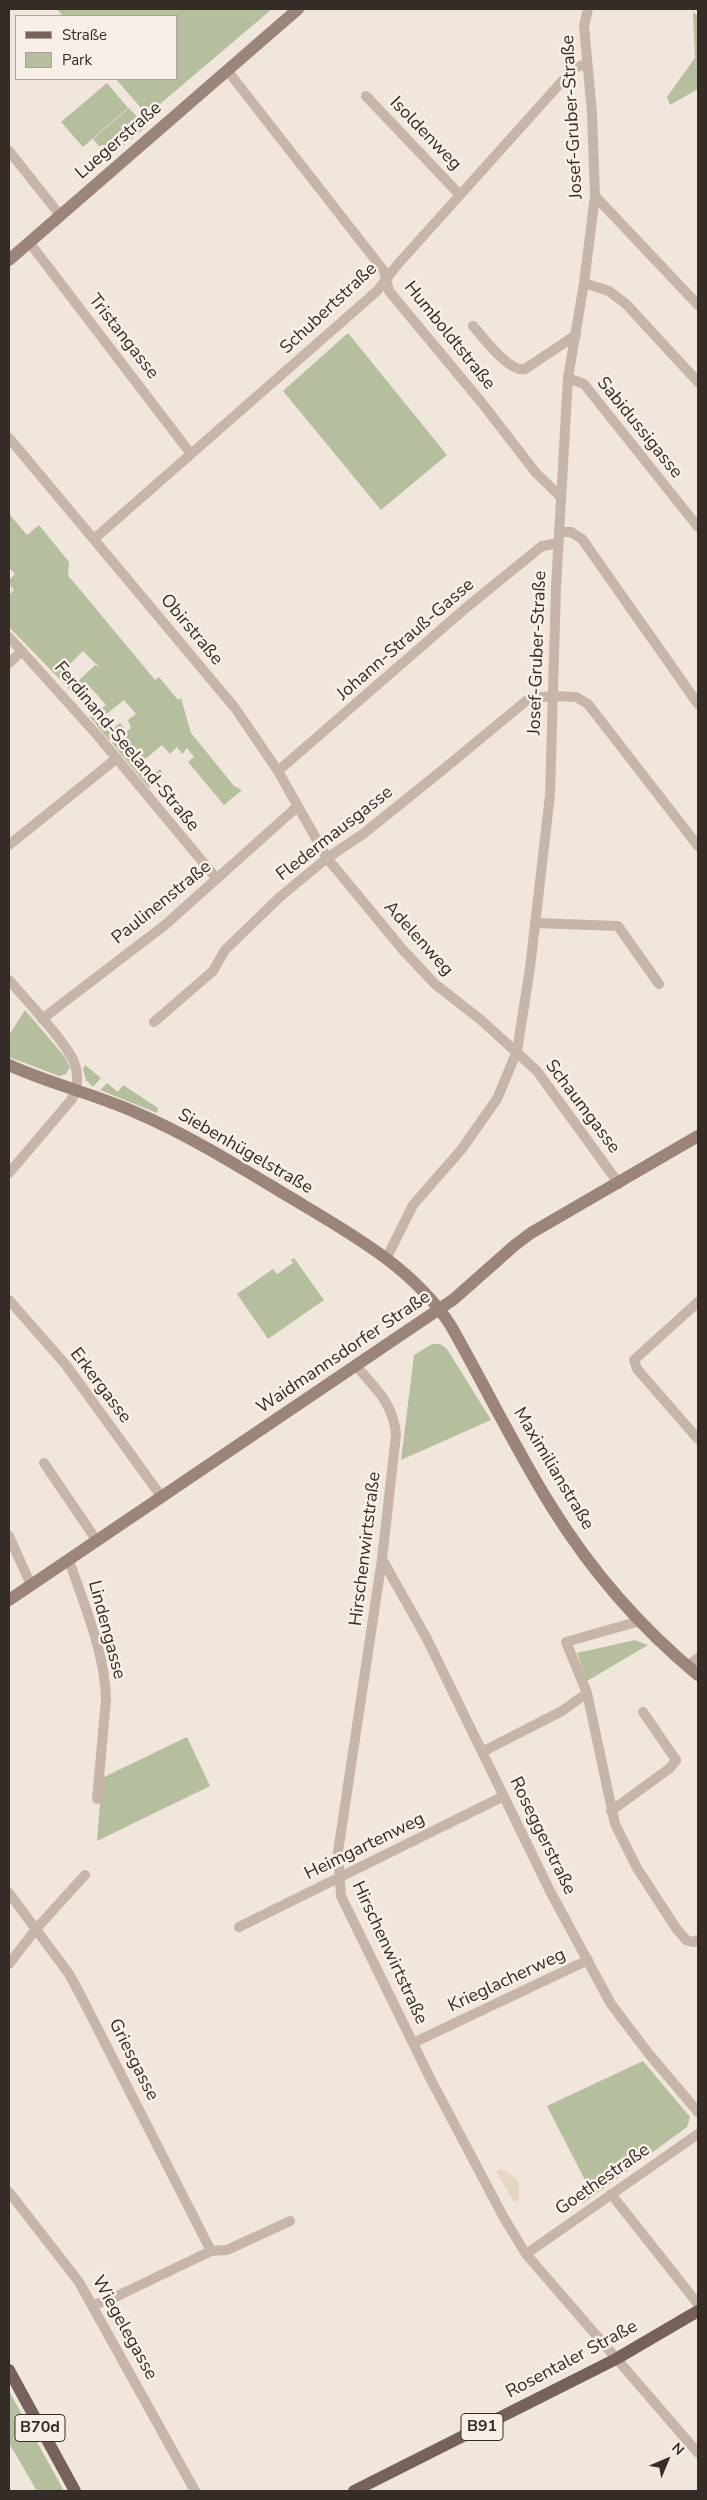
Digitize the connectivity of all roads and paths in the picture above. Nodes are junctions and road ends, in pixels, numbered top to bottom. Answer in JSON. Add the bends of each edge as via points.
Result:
{"nodes":[{"id":1,"x":298,"y":9,"type":"edge"},
{"id":2,"x":588,"y":9,"type":"edge"},
{"id":3,"x":586,"y":64,"type":"junction"},
{"id":4,"x":227,"y":70,"type":"junction"},
{"id":5,"x":366,"y":96,"type":"dead end"},
{"id":6,"x":9,"y":151,"type":"edge"},
{"id":7,"x":460,"y":195,"type":"junction"},
{"id":8,"x":595,"y":196,"type":"junction"},
{"id":9,"x":60,"y":215,"type":"junction"},
{"id":10,"x":29,"y":242,"type":"junction"},
{"id":11,"x":9,"y":260,"type":"edge"},
{"id":12,"x":387,"y":280,"type":"junction"},
{"id":13,"x":584,"y":283,"type":"junction"},
{"id":14,"x":698,"y":305,"type":"edge"},
{"id":15,"x":473,"y":326,"type":"dead end"},
{"id":16,"x":576,"y":335,"type":"junction"},
{"id":17,"x":568,"y":378,"type":"junction"},
{"id":18,"x":698,"y":382,"type":"edge"},
{"id":19,"x":9,"y":438,"type":"edge"},
{"id":20,"x":191,"y":454,"type":"junction"},
{"id":21,"x":561,"y":497,"type":"junction"},
{"id":22,"x":698,"y":527,"type":"edge"},
{"id":23,"x":560,"y":532,"type":"junction"},
{"id":24,"x":94,"y":538,"type":"junction"},
{"id":25,"x":559,"y":543,"type":"junction"},
{"id":26,"x":9,"y":636,"type":"edge"},
{"id":27,"x":22,"y":651,"type":"junction"},
{"id":28,"x":9,"y":663,"type":"edge"},
{"id":29,"x":552,"y":696,"type":"junction"},
{"id":30,"x":698,"y":704,"type":"edge"},
{"id":31,"x":117,"y":758,"type":"junction"},
{"id":32,"x":278,"y":771,"type":"junction"},
{"id":33,"x":298,"y":806,"type":"junction"},
{"id":34,"x":9,"y":845,"type":"edge"},
{"id":35,"x":698,"y":846,"type":"edge"},
{"id":36,"x":327,"y":858,"type":"junction"},
{"id":37,"x":217,"y":879,"type":"junction"},
{"id":38,"x":535,"y":923,"type":"junction"},
{"id":39,"x":9,"y":980,"type":"edge"},
{"id":40,"x":659,"y":984,"type":"dead end"},
{"id":41,"x":42,"y":1019,"type":"junction"},
{"id":42,"x":154,"y":1022,"type":"dead end"},
{"id":43,"x":517,"y":1051,"type":"junction"},
{"id":44,"x":9,"y":1065,"type":"edge"},
{"id":45,"x":76,"y":1091,"type":"junction"},
{"id":46,"x":698,"y":1136,"type":"edge"},
{"id":47,"x":9,"y":1172,"type":"edge"},
{"id":48,"x":619,"y":1184,"type":"junction"},
{"id":49,"x":386,"y":1259,"type":"junction"},
{"id":50,"x":9,"y":1300,"type":"edge"},
{"id":51,"x":698,"y":1302,"type":"edge"},
{"id":52,"x":440,"y":1309,"type":"junction"},
{"id":53,"x":356,"y":1366,"type":"junction"},
{"id":54,"x":698,"y":1438,"type":"edge"},
{"id":55,"x":44,"y":1463,"type":"dead end"},
{"id":56,"x":161,"y":1496,"type":"junction"},
{"id":57,"x":9,"y":1536,"type":"edge"},
{"id":58,"x":97,"y":1541,"type":"junction"},
{"id":59,"x":382,"y":1559,"type":"junction"},
{"id":60,"x":69,"y":1560,"type":"junction"},
{"id":61,"x":30,"y":1585,"type":"junction"},
{"id":62,"x":9,"y":1600,"type":"edge"},
{"id":63,"x":640,"y":1621,"type":"junction"},
{"id":64,"x":693,"y":1662,"type":"edge"},
{"id":65,"x":698,"y":1675,"type":"edge"},
{"id":66,"x":587,"y":1693,"type":"junction"},
{"id":67,"x":643,"y":1712,"type":"dead end"},
{"id":68,"x":482,"y":1752,"type":"junction"},
{"id":69,"x":504,"y":1796,"type":"junction"},
{"id":70,"x":97,"y":1799,"type":"dead end"},
{"id":71,"x":611,"y":1812,"type":"junction"},
{"id":72,"x":85,"y":1875,"type":"dead end"},
{"id":73,"x":338,"y":1879,"type":"junction"},
{"id":74,"x":9,"y":1893,"type":"edge"},
{"id":75,"x":239,"y":1926,"type":"dead end"},
{"id":76,"x":36,"y":1929,"type":"junction"},
{"id":77,"x":698,"y":1940,"type":"edge"},
{"id":78,"x":588,"y":1960,"type":"junction"},
{"id":79,"x":9,"y":1964,"type":"edge"},
{"id":80,"x":413,"y":2044,"type":"junction"},
{"id":81,"x":698,"y":2112,"type":"edge"},
{"id":82,"x":698,"y":2134,"type":"edge"},
{"id":83,"x":9,"y":2192,"type":"edge"},
{"id":84,"x":611,"y":2194,"type":"junction"},
{"id":85,"x":290,"y":2220,"type":"dead end"},
{"id":86,"x":211,"y":2251,"type":"junction"},
{"id":87,"x":526,"y":2254,"type":"junction"},
{"id":88,"x":698,"y":2304,"type":"edge"},
{"id":89,"x":93,"y":2305,"type":"junction"},
{"id":90,"x":698,"y":2311,"type":"edge"},
{"id":91,"x":616,"y":2359,"type":"junction"},
{"id":92,"x":9,"y":2370,"type":"edge"},
{"id":93,"x":698,"y":2453,"type":"edge"},
{"id":94,"x":75,"y":2491,"type":"edge"},
{"id":95,"x":195,"y":2491,"type":"edge"},
{"id":96,"x":354,"y":2491,"type":"edge"}],
"edges":[{"from":1,"to":4,"type":"street","name":"Luegerstraße"},
{"from":2,"to":3,"type":"street","name":"Josef-Gruber-Straße","via":[[584,26]]},
{"from":3,"to":7,"type":"street","name":"Schubertstraße","via":[[574,68]]},
{"from":3,"to":8,"type":"street","name":"Josef-Gruber-Straße","via":[[592,113]]},
{"from":4,"to":9,"type":"street","name":"Luegerstraße"},
{"from":4,"to":12,"type":"street","name":"Humboldtstraße","via":[[384,271]]},
{"from":5,"to":7,"type":"street","name":"Isoldenweg"},
{"from":6,"to":9,"type":"street"},
{"from":7,"to":12,"type":"street","name":"Schubertstraße"},
{"from":8,"to":13,"type":"street","name":"Josef-Gruber-Straße"},
{"from":8,"to":14,"type":"street"},
{"from":9,"to":10,"type":"street","name":"Luegerstraße"},
{"from":10,"to":11,"type":"street","name":"Luegerstraße"},
{"from":10,"to":20,"type":"street","name":"Tristangasse"},
{"from":12,"to":20,"type":"street","name":"Schubertstraße"},
{"from":12,"to":21,"type":"street","name":"Humboldtstraße","via":[[389,291],[536,473]]},
{"from":13,"to":16,"type":"street","name":"Josef-Gruber-Straße"},
{"from":13,"to":18,"type":"street","via":[[609,291],[626,304]]},
{"from":15,"to":16,"type":"street","via":[[517,370],[525,369]]},
{"from":16,"to":17,"type":"street","name":"Josef-Gruber-Straße"},
{"from":17,"to":21,"type":"street","name":"Josef-Gruber-Straße"},
{"from":17,"to":22,"type":"street","name":"Sabidussigasse","via":[[584,384]]},
{"from":19,"to":24,"type":"street","name":"Obirstraße"},
{"from":20,"to":24,"type":"street","name":"Schubertstraße"},
{"from":21,"to":23,"type":"street","name":"Josef-Gruber-Straße"},
{"from":23,"to":25,"type":"street","name":"Josef-Gruber-Straße"},
{"from":23,"to":30,"type":"street","via":[[571,532],[582,539]]},
{"from":24,"to":32,"type":"street","name":"Obirstraße","via":[[235,708]]},
{"from":25,"to":29,"type":"street","name":"Josef-Gruber-Straße"},
{"from":25,"to":32,"type":"street","name":"Johann-Strauß-Gasse","via":[[542,546]]},
{"from":26,"to":27,"type":"street","name":"Ferdinand-Seeland-Straße"},
{"from":27,"to":28,"type":"street"},
{"from":27,"to":31,"type":"street","name":"Ferdinand-Seeland-Straße"},
{"from":29,"to":35,"type":"street","name":"Fledermausgasse","via":[[576,697],[588,704]]},
{"from":29,"to":36,"type":"street","name":"Fledermausgasse","via":[[526,701],[363,834]]},
{"from":29,"to":38,"type":"street","name":"Josef-Gruber-Straße","via":[[550,795]]},
{"from":31,"to":34,"type":"street"},
{"from":31,"to":37,"type":"street","name":"Ferdinand-Seeland-Straße"},
{"from":32,"to":33,"type":"street","name":"Obirstraße"},
{"from":33,"to":36,"type":"street","name":"Obirstraße"},
{"from":33,"to":37,"type":"street","name":"Paulinenstraße"},
{"from":36,"to":42,"type":"street","name":"Fledermausgasse","via":[[281,896],[225,950],[213,972]]},
{"from":36,"to":43,"type":"street","name":"Adelenweg","via":[[419,970]]},
{"from":37,"to":41,"type":"street","name":"Paulinenstraße","via":[[165,924]]},
{"from":38,"to":40,"type":"street","via":[[618,926]]},
{"from":38,"to":43,"type":"street","name":"Josef-Gruber-Straße"},
{"from":39,"to":41,"type":"street"},
{"from":41,"to":45,"type":"street","via":[[72,1057],[78,1079]]},
{"from":43,"to":48,"type":"street","name":"Schaumgasse","via":[[537,1072]]},
{"from":43,"to":49,"type":"street","name":"Josef-Gruber-Straße","via":[[507,1079],[486,1117],[413,1205]]},
{"from":44,"to":45,"type":"street","name":"Siebenhügelstraße"},
{"from":45,"to":47,"type":"street"},
{"from":45,"to":49,"type":"street","name":"Siebenhügelstraße","via":[[135,1112],[182,1134]]},
{"from":46,"to":48,"type":"street","name":"Waidmannsdorfer Straße"},
{"from":48,"to":52,"type":"street","name":"Waidmannsdorfer Straße","via":[[514,1245]]},
{"from":49,"to":52,"type":"street","name":"Siebenhügelstraße","via":[[414,1280]]},
{"from":50,"to":56,"type":"street","name":"Erkergasse","via":[[66,1365]]},
{"from":51,"to":54,"type":"street","via":[[636,1357],[634,1365]]},
{"from":52,"to":53,"type":"street","name":"Waidmannsdorfer Straße"},
{"from":52,"to":63,"type":"street","name":"Maximilianstraße","via":[[550,1505],[591,1562]]},
{"from":53,"to":56,"type":"street","name":"Waidmannsdorfer Straße"},
{"from":53,"to":59,"type":"street","name":"Hirschenwirtstraße","via":[[381,1393],[395,1421]]},
{"from":55,"to":58,"type":"street"},
{"from":56,"to":58,"type":"street","name":"Waidmannsdorfer Straße"},
{"from":57,"to":61,"type":"street"},
{"from":58,"to":60,"type":"street","name":"Waidmannsdorfer Straße"},
{"from":59,"to":68,"type":"street","name":"Roseggerstraße","via":[[427,1639]]},
{"from":59,"to":73,"type":"street","name":"Hirschenwirtstraße","via":[[338,1852]]},
{"from":60,"to":61,"type":"street","name":"Waidmannsdorfer Straße"},
{"from":60,"to":70,"type":"street","name":"Lindengasse","via":[[106,1683]]},
{"from":61,"to":62,"type":"street","name":"Waidmannsdorfer Straße"},
{"from":63,"to":64,"type":"street","name":"Maximilianstraße"},
{"from":63,"to":66,"type":"street","via":[[566,1642]]},
{"from":64,"to":65,"type":"street","name":"Maximilianstraße"},
{"from":66,"to":68,"type":"street","via":[[562,1711]]},
{"from":66,"to":71,"type":"street"},
{"from":67,"to":71,"type":"street","via":[[676,1760]]},
{"from":68,"to":69,"type":"street","name":"Roseggerstraße"},
{"from":69,"to":73,"type":"street","name":"Heimgartenweg"},
{"from":69,"to":78,"type":"street","name":"Roseggerstraße"},
{"from":71,"to":77,"type":"street","via":[[637,1868],[676,1928],[686,1940]]},
{"from":72,"to":76,"type":"street"},
{"from":73,"to":75,"type":"street","name":"Heimgartenweg"},
{"from":73,"to":80,"type":"street","name":"Hirschenwirtstraße","via":[[341,1896]]},
{"from":74,"to":76,"type":"street","name":"Griesgasse"},
{"from":76,"to":79,"type":"street"},
{"from":76,"to":86,"type":"street","name":"Griesgasse","via":[[69,1974],[98,2026]]},
{"from":78,"to":80,"type":"street","name":"Krieglacherweg"},
{"from":78,"to":81,"type":"street","name":"Roseggerstraße","via":[[616,2012]]},
{"from":80,"to":87,"type":"street","name":"Hirschenwirtstraße"},
{"from":82,"to":84,"type":"street","name":"Goethestraße"},
{"from":83,"to":89,"type":"street","name":"Wiegelegasse","via":[[62,2257]]},
{"from":84,"to":87,"type":"street","name":"Goethestraße"},
{"from":84,"to":88,"type":"street"},
{"from":85,"to":86,"type":"street","via":[[227,2250]]},
{"from":86,"to":89,"type":"street"},
{"from":87,"to":91,"type":"street","name":"Hirschenwirtstraße"},
{"from":89,"to":95,"type":"street","name":"Wiegelegasse"},
{"from":90,"to":91,"type":"main road","name":"Rosentaler Straße","number":"B91"},
{"from":91,"to":93,"type":"street","name":"Hirschenwirtstraße"},
{"from":91,"to":96,"type":"main road","name":"Rosentaler Straße","number":"B91"},
{"from":92,"to":94,"type":"main road","number":"B70d"}]}
